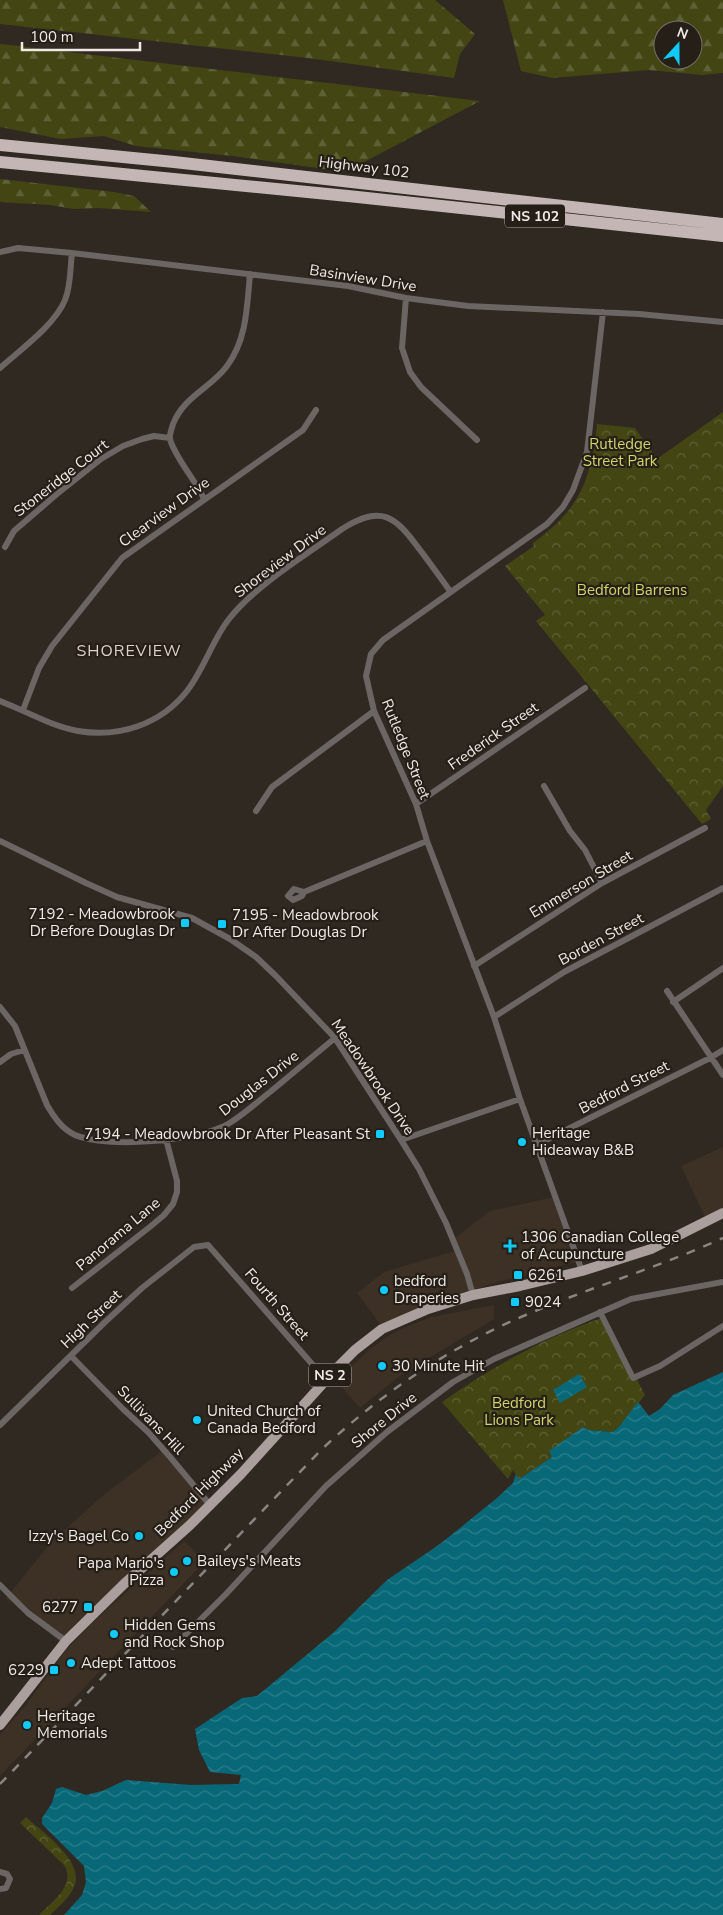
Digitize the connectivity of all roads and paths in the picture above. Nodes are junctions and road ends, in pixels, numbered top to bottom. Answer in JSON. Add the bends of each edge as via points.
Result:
{"nodes":[{"id":1,"x":0,"y":145,"type":"edge"},
{"id":2,"x":0,"y":162,"type":"edge"},
{"id":3,"x":723,"y":224,"type":"edge"},
{"id":4,"x":723,"y":236,"type":"edge"},
{"id":5,"x":0,"y":252,"type":"edge"},
{"id":6,"x":72,"y":253,"type":"junction"},
{"id":7,"x":250,"y":274,"type":"junction"},
{"id":8,"x":406,"y":298,"type":"junction"},
{"id":9,"x":603,"y":312,"type":"junction"},
{"id":10,"x":723,"y":322,"type":"edge"},
{"id":11,"x":0,"y":368,"type":"edge"},
{"id":12,"x":316,"y":410,"type":"dead end"},
{"id":13,"x":170,"y":438,"type":"junction"},
{"id":14,"x":477,"y":440,"type":"dead end"},
{"id":15,"x":204,"y":499,"type":"junction"},
{"id":16,"x":5,"y":547,"type":"dead end"},
{"id":17,"x":450,"y":591,"type":"junction"},
{"id":18,"x":585,"y":688,"type":"dead end"},
{"id":19,"x":0,"y":701,"type":"edge"},
{"id":20,"x":23,"y":710,"type":"junction"},
{"id":21,"x":374,"y":711,"type":"junction"},
{"id":22,"x":544,"y":786,"type":"dead end"},
{"id":23,"x":416,"y":804,"type":"junction"},
{"id":24,"x":256,"y":811,"type":"dead end"},
{"id":25,"x":705,"y":828,"type":"dead end"},
{"id":26,"x":0,"y":841,"type":"edge"},
{"id":27,"x":427,"y":841,"type":"junction"},
{"id":28,"x":602,"y":883,"type":"junction"},
{"id":29,"x":723,"y":888,"type":"edge"},
{"id":30,"x":304,"y":892,"type":"dead end"},
{"id":31,"x":474,"y":966,"type":"junction"},
{"id":32,"x":723,"y":968,"type":"edge"},
{"id":33,"x":667,"y":991,"type":"dead end"},
{"id":34,"x":673,"y":1002,"type":"junction"},
{"id":35,"x":0,"y":1007,"type":"edge"},
{"id":36,"x":494,"y":1017,"type":"junction"},
{"id":37,"x":335,"y":1038,"type":"junction"},
{"id":38,"x":24,"y":1050,"type":"junction"},
{"id":39,"x":723,"y":1050,"type":"edge"},
{"id":40,"x":710,"y":1058,"type":"junction"},
{"id":41,"x":0,"y":1062,"type":"edge"},
{"id":42,"x":723,"y":1075,"type":"edge"},
{"id":43,"x":520,"y":1099,"type":"junction"},
{"id":44,"x":166,"y":1139,"type":"junction"},
{"id":45,"x":401,"y":1140,"type":"junction"},
{"id":46,"x":536,"y":1145,"type":"junction"},
{"id":47,"x":723,"y":1213,"type":"edge"},
{"id":48,"x":208,"y":1245,"type":"joint"},
{"id":49,"x":582,"y":1270,"type":"junction"},
{"id":50,"x":723,"y":1282,"type":"edge"},
{"id":51,"x":72,"y":1288,"type":"dead end"},
{"id":52,"x":472,"y":1295,"type":"junction"},
{"id":53,"x":600,"y":1312,"type":"junction"},
{"id":54,"x":723,"y":1326,"type":"edge"},
{"id":55,"x":71,"y":1356,"type":"junction"},
{"id":56,"x":326,"y":1380,"type":"junction"},
{"id":57,"x":0,"y":1425,"type":"edge"},
{"id":58,"x":210,"y":1505,"type":"junction"},
{"id":59,"x":0,"y":1585,"type":"edge"},
{"id":60,"x":66,"y":1641,"type":"junction"},
{"id":61,"x":173,"y":1647,"type":"dead end"},
{"id":62,"x":0,"y":1725,"type":"edge"},
{"id":63,"x":0,"y":1872,"type":"edge"},
{"id":64,"x":0,"y":1889,"type":"edge"}],
"edges":[{"from":1,"to":3,"type":"highway","name":"Highway 102","number":"NS 102"},
{"from":2,"to":4,"type":"highway","name":"Highway 102","number":"NS 102"},
{"from":5,"to":6,"type":"street","name":"Basinview Drive","via":[[18,248]]},
{"from":6,"to":7,"type":"street","name":"Basinview Drive"},
{"from":6,"to":11,"type":"street","via":[[65,299],[58,312]]},
{"from":7,"to":8,"type":"street","name":"Basinview Drive","via":[[348,286]]},
{"from":7,"to":13,"type":"street","via":[[244,332],[237,351],[221,373],[179,411]]},
{"from":8,"to":9,"type":"street","name":"Basinview Drive","via":[[468,306]]},
{"from":8,"to":14,"type":"street","via":[[402,348],[410,372],[421,387]]},
{"from":9,"to":10,"type":"street","name":"Basinview Drive"},
{"from":9,"to":17,"type":"street","name":"Rutledge Street","via":[[587,452],[564,507],[547,524]]},
{"from":12,"to":15,"type":"street","name":"Clearview Drive","via":[[303,430]]},
{"from":13,"to":15,"type":"street"},
{"from":13,"to":16,"type":"street","name":"Stoneridge Court","via":[[154,436],[142,439],[101,459],[14,531]]},
{"from":15,"to":20,"type":"street","name":"Clearview Drive","via":[[122,558],[52,646],[38,668]]},
{"from":17,"to":20,"type":"street","name":"Shoreview Drive","via":[[395,520],[370,517],[342,529],[238,608],[227,621],[186,692],[148,724],[99,733],[52,723]]},
{"from":17,"to":21,"type":"street","name":"Rutledge Street","via":[[383,640],[371,654],[366,676]]},
{"from":18,"to":23,"type":"street","name":"Frederick Street"},
{"from":19,"to":20,"type":"street","name":"Shoreview Drive"},
{"from":21,"to":23,"type":"street","name":"Rutledge Street"},
{"from":21,"to":24,"type":"street","via":[[272,787]]},
{"from":22,"to":28,"type":"street"},
{"from":23,"to":27,"type":"street","name":"Rutledge Street"},
{"from":25,"to":28,"type":"street","name":"Emmerson Street"},
{"from":26,"to":37,"type":"street","name":"Meadowbrook Drive","via":[[117,897],[192,918],[230,939],[256,957]]},
{"from":27,"to":30,"type":"street"},
{"from":27,"to":31,"type":"street","name":"Rutledge Street"},
{"from":28,"to":31,"type":"street","name":"Emmerson Street"},
{"from":29,"to":36,"type":"street","name":"Borden Street","via":[[564,972]]},
{"from":31,"to":36,"type":"street","name":"Rutledge Street"},
{"from":32,"to":34,"type":"street"},
{"from":33,"to":34,"type":"street"},
{"from":34,"to":40,"type":"street"},
{"from":35,"to":38,"type":"street","name":"Douglas Drive","via":[[14,1026]]},
{"from":36,"to":43,"type":"street","name":"Rutledge Street"},
{"from":37,"to":44,"type":"street","name":"Douglas Drive","via":[[229,1124],[212,1132]]},
{"from":37,"to":45,"type":"street","name":"Meadowbrook Drive"},
{"from":38,"to":41,"type":"street"},
{"from":38,"to":44,"type":"street","name":"Douglas Drive","via":[[47,1105],[62,1126],[73,1134],[102,1142]]},
{"from":39,"to":40,"type":"street","name":"Bedford Street"},
{"from":40,"to":42,"type":"street"},
{"from":40,"to":46,"type":"street","name":"Bedford Street"},
{"from":43,"to":45,"type":"street"},
{"from":43,"to":46,"type":"street","name":"Rutledge Street"},
{"from":44,"to":51,"type":"street","name":"Panorama Lane","via":[[177,1181],[173,1204],[151,1226]]},
{"from":45,"to":52,"type":"street","name":"Meadowbrook Drive","via":[[446,1223]]},
{"from":46,"to":49,"type":"street","name":"Rutledge Street"},
{"from":47,"to":49,"type":"main road","name":"Bedford Highway","number":"NS 2","via":[[650,1250]]},
{"from":48,"to":55,"type":"street","name":"High Street","via":[[194,1247],[150,1282]]},
{"from":48,"to":56,"type":"street","name":"Fourth Street"},
{"from":49,"to":52,"type":"main road","name":"Bedford Highway","number":"NS 2"},
{"from":50,"to":53,"type":"street","name":"Shore Drive","via":[[631,1299]]},
{"from":52,"to":56,"type":"main road","name":"Bedford Highway","number":"NS 2","via":[[428,1309],[382,1330],[355,1350]]},
{"from":53,"to":54,"type":"street","via":[[632,1378],[660,1366]]},
{"from":53,"to":61,"type":"street","name":"Shore Drive","via":[[494,1359],[453,1382],[387,1432],[326,1486]]},
{"from":55,"to":57,"type":"street","name":"High Street"},
{"from":55,"to":58,"type":"street","name":"Sullivans Hill","via":[[165,1451]]},
{"from":56,"to":58,"type":"main road","name":"Bedford Highway","number":"NS 2"},
{"from":58,"to":60,"type":"main road","name":"Bedford Highway","number":"NS 2"},
{"from":59,"to":60,"type":"street","via":[[28,1613]]},
{"from":60,"to":62,"type":"main road","name":"Bedford Highway","number":"NS 2"},
{"from":63,"to":64,"type":"street","via":[[7,1874],[10,1882],[6,1888]]}]}
